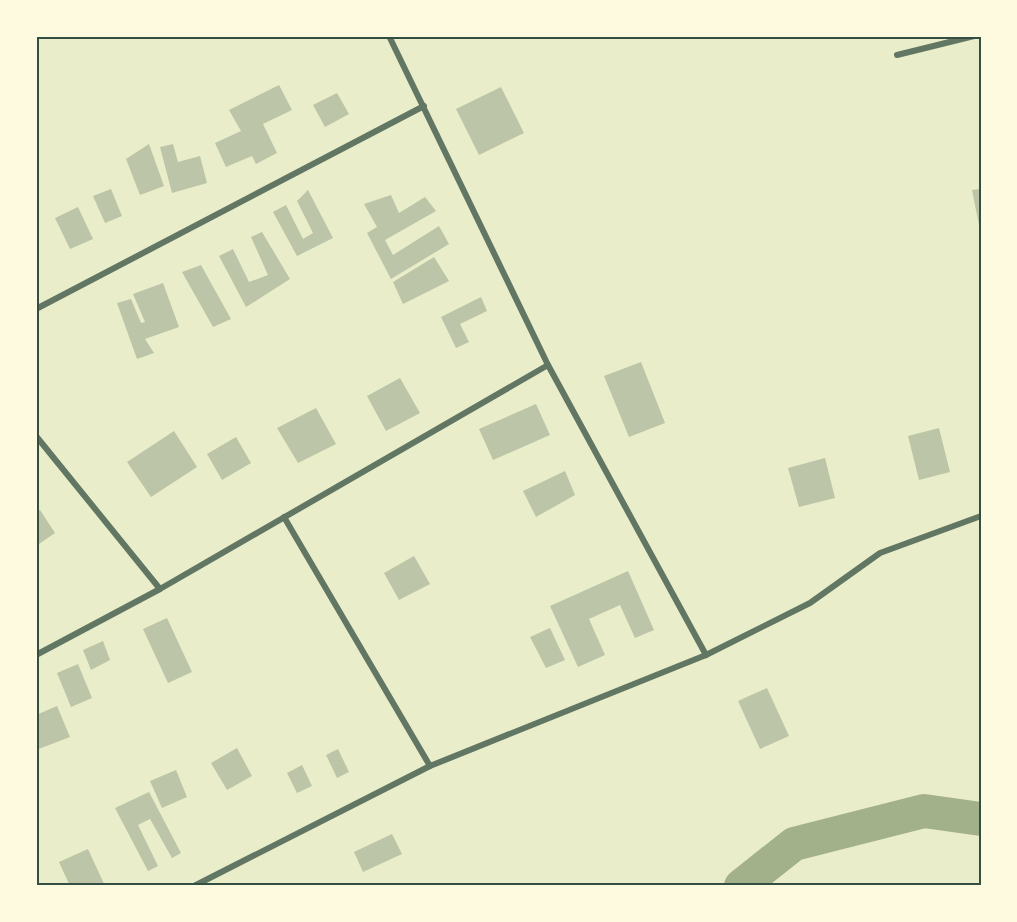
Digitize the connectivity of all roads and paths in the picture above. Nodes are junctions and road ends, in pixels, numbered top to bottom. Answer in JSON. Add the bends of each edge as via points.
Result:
{"nodes":[{"id":1,"x":389,"y":36,"type":"edge"},
{"id":2,"x":974,"y":36,"type":"edge"},
{"id":3,"x":897,"y":55,"type":"dead end"},
{"id":4,"x":424,"y":106,"type":"junction"},
{"id":5,"x":36,"y":309,"type":"edge"},
{"id":6,"x":548,"y":365,"type":"junction"},
{"id":7,"x":36,"y":436,"type":"edge"},
{"id":8,"x":981,"y":516,"type":"edge"},
{"id":9,"x":284,"y":517,"type":"junction"},
{"id":10,"x":160,"y":589,"type":"junction"},
{"id":11,"x":706,"y":654,"type":"junction"},
{"id":12,"x":36,"y":656,"type":"edge"},
{"id":13,"x":430,"y":766,"type":"junction"},
{"id":14,"x":194,"y":886,"type":"edge"}],
"edges":[{"from":1,"to":4,"type":"street"},
{"from":2,"to":3,"type":"street"},
{"from":4,"to":5,"type":"street"},
{"from":4,"to":6,"type":"street"},
{"from":6,"to":9,"type":"street"},
{"from":6,"to":11,"type":"street"},
{"from":7,"to":10,"type":"street"},
{"from":8,"to":11,"type":"street","via":[[880,553],[810,603]]},
{"from":9,"to":10,"type":"street"},
{"from":9,"to":13,"type":"street"},
{"from":10,"to":12,"type":"street"},
{"from":11,"to":13,"type":"street"},
{"from":13,"to":14,"type":"street"}]}
